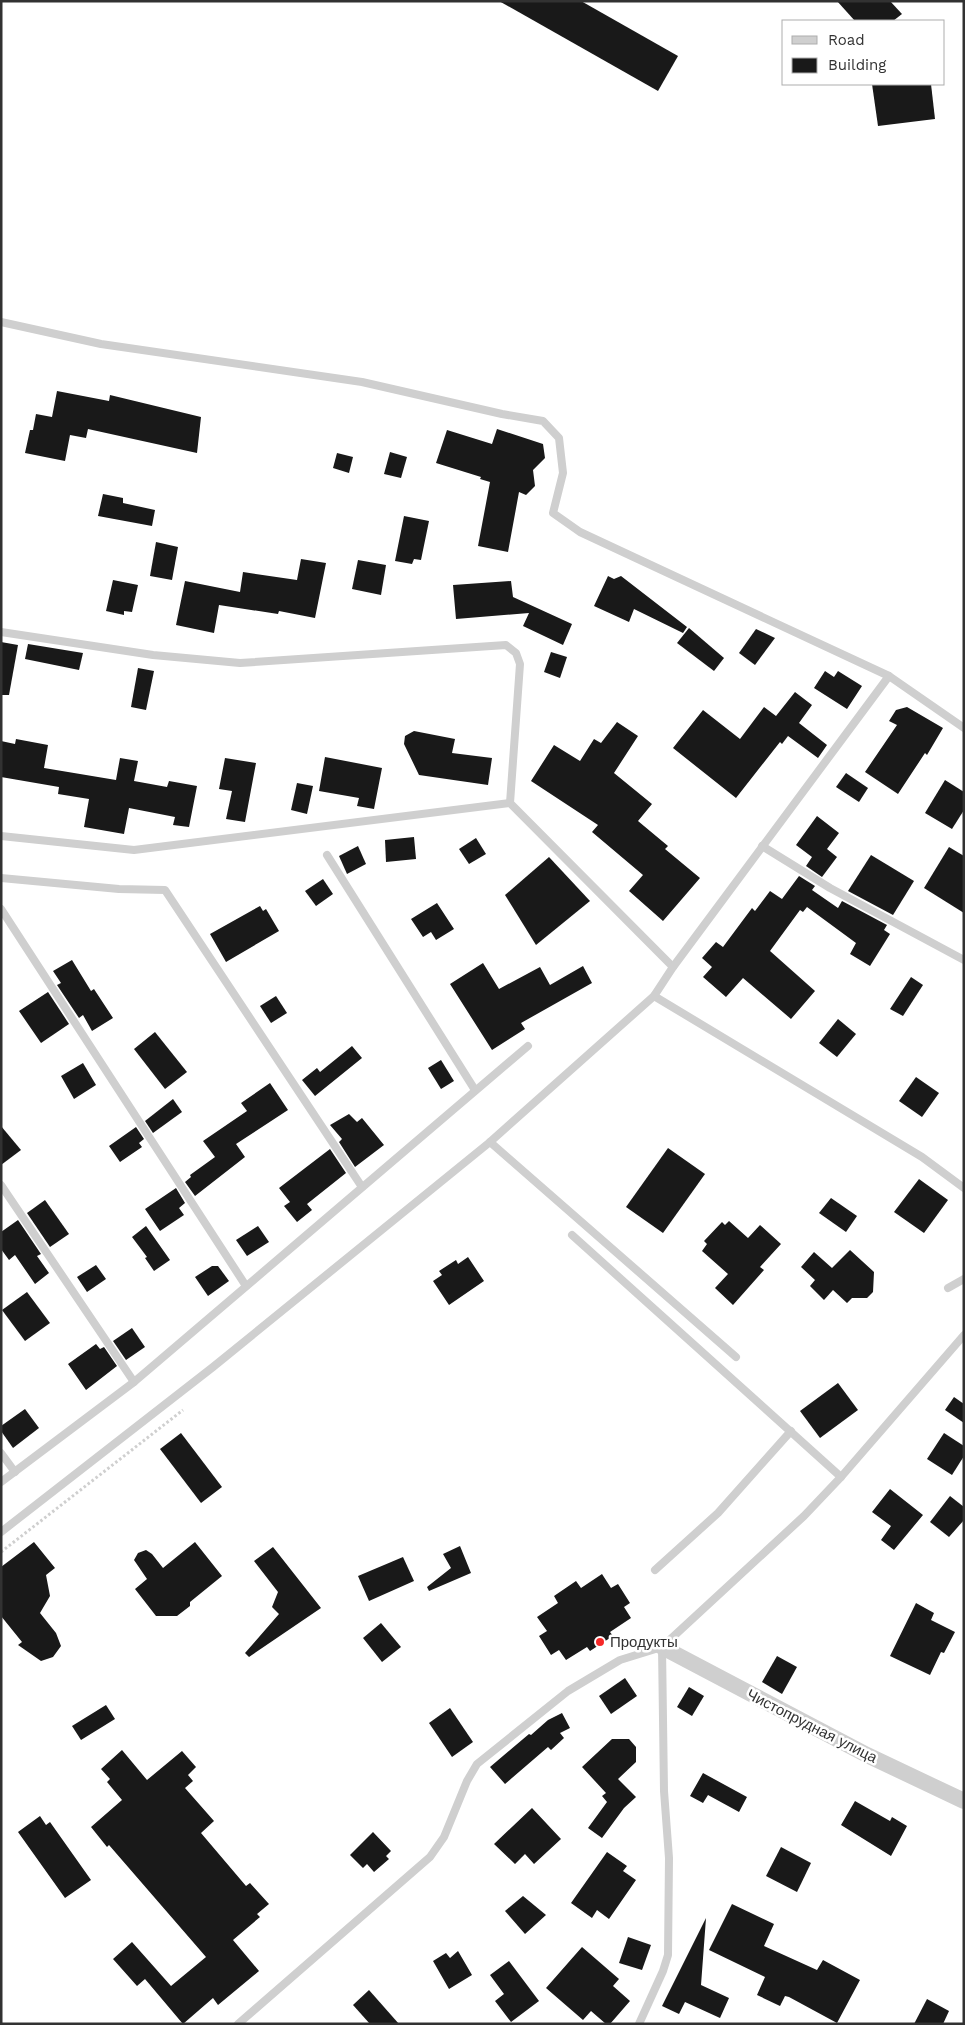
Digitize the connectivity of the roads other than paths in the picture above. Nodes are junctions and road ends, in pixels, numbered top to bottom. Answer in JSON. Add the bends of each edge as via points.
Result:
{"nodes":[{"id":1,"x":1,"y":322,"type":"edge"},
{"id":2,"x":1,"y":632,"type":"edge"},
{"id":3,"x":889,"y":676,"type":"junction"},
{"id":4,"x":964,"y":728,"type":"edge"},
{"id":5,"x":510,"y":803,"type":"junction"},
{"id":6,"x":1,"y":836,"type":"edge"},
{"id":7,"x":762,"y":846,"type":"junction"},
{"id":8,"x":326,"y":855,"type":"dead end"},
{"id":9,"x":1,"y":878,"type":"edge"},
{"id":10,"x":1,"y":909,"type":"edge"},
{"id":11,"x":964,"y":960,"type":"edge"},
{"id":12,"x":673,"y":967,"type":"junction"},
{"id":13,"x":654,"y":996,"type":"junction"},
{"id":14,"x":528,"y":1046,"type":"dead end"},
{"id":15,"x":475,"y":1090,"type":"junction"},
{"id":16,"x":490,"y":1142,"type":"junction"},
{"id":17,"x":1,"y":1185,"type":"edge"},
{"id":18,"x":362,"y":1187,"type":"junction"},
{"id":19,"x":964,"y":1188,"type":"edge"},
{"id":20,"x":572,"y":1234,"type":"dead end"},
{"id":21,"x":964,"y":1279,"type":"edge"},
{"id":22,"x":246,"y":1286,"type":"junction"},
{"id":23,"x":948,"y":1288,"type":"dead end"},
{"id":24,"x":964,"y":1335,"type":"edge"},
{"id":25,"x":736,"y":1357,"type":"dead end"},
{"id":26,"x":134,"y":1382,"type":"junction"},
{"id":27,"x":791,"y":1431,"type":"junction"},
{"id":28,"x":1,"y":1453,"type":"edge"},
{"id":29,"x":15,"y":1472,"type":"junction"},
{"id":30,"x":841,"y":1477,"type":"junction"},
{"id":31,"x":1,"y":1482,"type":"edge"},
{"id":32,"x":1,"y":1532,"type":"edge"},
{"id":33,"x":655,"y":1570,"type":"dead end"},
{"id":34,"x":662,"y":1647,"type":"junction"},
{"id":35,"x":964,"y":1801,"type":"edge"},
{"id":36,"x":238,"y":2024,"type":"edge"},
{"id":37,"x":639,"y":2024,"type":"edge"}],
"edges":[{"from":1,"to":3,"type":"lane","via":[[101,344],[362,382],[543,422],[559,438],[563,473],[553,513],[563,521],[580,532]]},
{"from":2,"to":5,"type":"lane","via":[[152,655],[240,663],[506,645],[516,652],[520,664]]},
{"from":3,"to":4,"type":"lane"},
{"from":3,"to":7,"type":"lane"},
{"from":5,"to":6,"type":"lane","via":[[134,850]]},
{"from":5,"to":12,"type":"lane"},
{"from":7,"to":11,"type":"lane","via":[[830,888]]},
{"from":7,"to":12,"type":"lane"},
{"from":8,"to":15,"type":"lane"},
{"from":9,"to":18,"type":"lane","via":[[165,890]]},
{"from":10,"to":22,"type":"lane"},
{"from":12,"to":13,"type":"lane"},
{"from":13,"to":16,"type":"lane"},
{"from":13,"to":19,"type":"lane","via":[[922,1157]]},
{"from":14,"to":15,"type":"lane"},
{"from":15,"to":18,"type":"lane"},
{"from":16,"to":25,"type":"lane"},
{"from":16,"to":32,"type":"lane","via":[[214,1367]]},
{"from":17,"to":26,"type":"lane"},
{"from":18,"to":22,"type":"lane"},
{"from":20,"to":27,"type":"lane"},
{"from":21,"to":23,"type":"lane"},
{"from":22,"to":26,"type":"lane"},
{"from":24,"to":30,"type":"lane"},
{"from":26,"to":29,"type":"lane"},
{"from":27,"to":30,"type":"lane"},
{"from":27,"to":33,"type":"lane","via":[[718,1513]]},
{"from":28,"to":29,"type":"lane"},
{"from":29,"to":31,"type":"lane"},
{"from":30,"to":34,"type":"lane","via":[[804,1516]]},
{"from":34,"to":35,"type":"street","name":"Чистопрудная улица","via":[[867,1755]]},
{"from":34,"to":36,"type":"lane","via":[[620,1660],[568,1691],[477,1764],[444,1837],[430,1857]]},
{"from":34,"to":37,"type":"lane","via":[[664,1791],[669,1858],[668,1955]]}]}
